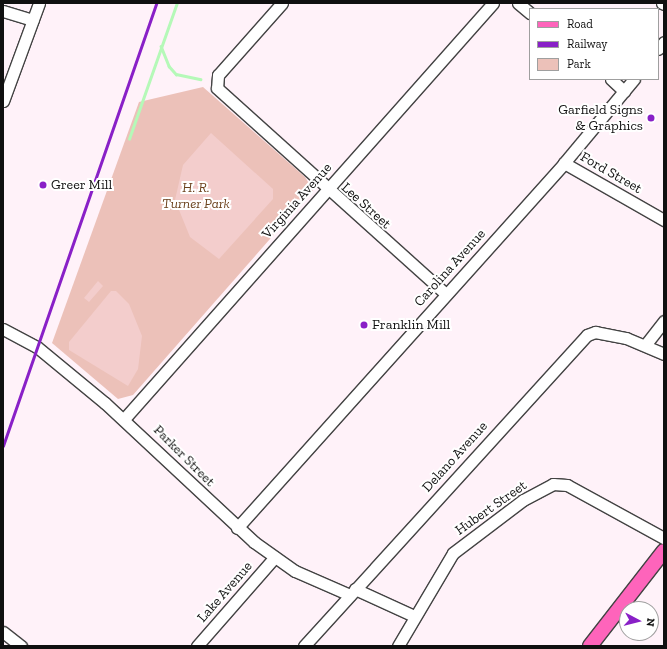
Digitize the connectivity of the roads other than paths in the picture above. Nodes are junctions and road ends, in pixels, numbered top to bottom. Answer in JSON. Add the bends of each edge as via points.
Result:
{"nodes":[{"id":1,"x":39,"y":3,"type":"edge"},
{"id":2,"x":282,"y":3,"type":"edge"},
{"id":3,"x":493,"y":3,"type":"edge"},
{"id":4,"x":518,"y":3,"type":"edge"},
{"id":5,"x":3,"y":10,"type":"edge"},
{"id":6,"x":529,"y":11,"type":"edge"},
{"id":7,"x":33,"y":20,"type":"junction"},
{"id":8,"x":612,"y":80,"type":"edge"},
{"id":9,"x":633,"y":80,"type":"edge"},
{"id":10,"x":624,"y":91,"type":"junction"},
{"id":11,"x":3,"y":101,"type":"edge"},
{"id":12,"x":564,"y":163,"type":"junction"},
{"id":13,"x":327,"y":190,"type":"junction"},
{"id":14,"x":664,"y":220,"type":"edge"},
{"id":15,"x":446,"y":294,"type":"junction"},
{"id":16,"x":664,"y":321,"type":"edge"},
{"id":17,"x":3,"y":329,"type":"edge"},
{"id":18,"x":646,"y":344,"type":"junction"},
{"id":19,"x":664,"y":354,"type":"edge"},
{"id":20,"x":124,"y":419,"type":"junction"},
{"id":21,"x":237,"y":528,"type":"junction"},
{"id":22,"x":664,"y":538,"type":"edge"},
{"id":23,"x":663,"y":554,"type":"edge"},
{"id":24,"x":275,"y":557,"type":"junction"},
{"id":25,"x":353,"y":592,"type":"junction"},
{"id":26,"x":414,"y":616,"type":"junction"},
{"id":27,"x":3,"y":632,"type":"edge"},
{"id":28,"x":21,"y":646,"type":"edge"},
{"id":29,"x":197,"y":646,"type":"edge"},
{"id":30,"x":304,"y":646,"type":"edge"},
{"id":31,"x":398,"y":646,"type":"edge"},
{"id":32,"x":590,"y":646,"type":"edge"}],
"edges":[{"from":1,"to":7,"type":"street"},
{"from":2,"to":13,"type":"street","name":"Lee Street","via":[[218,75],[216,88]]},
{"from":3,"to":13,"type":"street","name":"Virginia Avenue"},
{"from":4,"to":6,"type":"street"},
{"from":5,"to":7,"type":"street"},
{"from":7,"to":11,"type":"street"},
{"from":8,"to":10,"type":"street"},
{"from":9,"to":10,"type":"street","name":"Carolina Avenue"},
{"from":10,"to":12,"type":"street","name":"Carolina Avenue"},
{"from":12,"to":14,"type":"street","name":"Ford Street"},
{"from":12,"to":15,"type":"street","name":"Carolina Avenue"},
{"from":13,"to":15,"type":"street","name":"Lee Street"},
{"from":13,"to":20,"type":"street","name":"Virginia Avenue"},
{"from":15,"to":21,"type":"street","name":"Carolina Avenue"},
{"from":16,"to":18,"type":"street"},
{"from":17,"to":20,"type":"street","name":"Parker Street","via":[[38,347]]},
{"from":18,"to":19,"type":"street","name":"Delano Avenue"},
{"from":18,"to":25,"type":"street","name":"Delano Avenue","via":[[600,332],[587,334]]},
{"from":20,"to":21,"type":"street","name":"Parker Street"},
{"from":21,"to":24,"type":"street","name":"Parker Street"},
{"from":22,"to":26,"type":"street","name":"Hubert Street","via":[[567,485],[553,484],[523,500],[453,553]]},
{"from":23,"to":32,"type":"main road"},
{"from":24,"to":25,"type":"street","name":"Parker Street","via":[[294,571]]},
{"from":24,"to":29,"type":"street","name":"Lake Avenue"},
{"from":25,"to":26,"type":"street","name":"Parker Street"},
{"from":25,"to":30,"type":"street","name":"Delano Avenue"},
{"from":26,"to":31,"type":"street","name":"Hubert Street"},
{"from":27,"to":28,"type":"street"}]}
